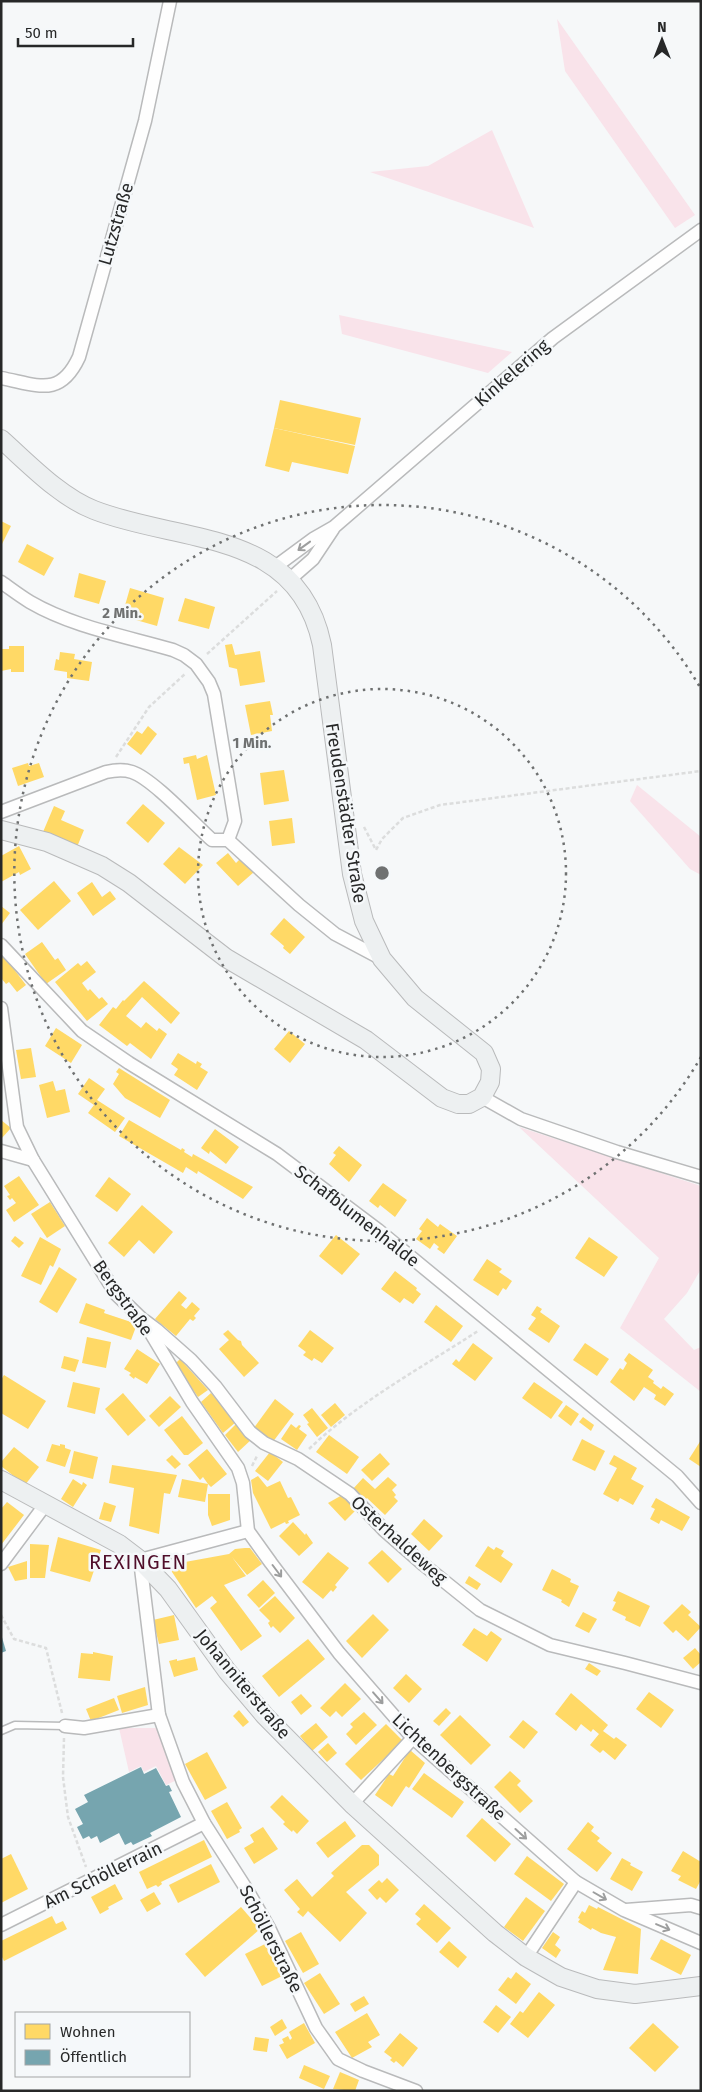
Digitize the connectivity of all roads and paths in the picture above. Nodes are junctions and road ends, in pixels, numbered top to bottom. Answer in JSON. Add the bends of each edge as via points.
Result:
{"nodes":[{"id":1,"x":170,"y":1,"type":"edge"},
{"id":2,"x":701,"y":230,"type":"edge"},
{"id":3,"x":1,"y":378,"type":"edge"},
{"id":4,"x":1,"y":439,"type":"edge"},
{"id":5,"x":334,"y":527,"type":"junction"},
{"id":6,"x":275,"y":567,"type":"junction"},
{"id":7,"x":289,"y":580,"type":"junction"},
{"id":8,"x":1,"y":582,"type":"edge"},
{"id":9,"x":196,"y":664,"type":"junction"},
{"id":10,"x":701,"y":771,"type":"edge"},
{"id":11,"x":106,"y":772,"type":"junction"},
{"id":12,"x":1,"y":812,"type":"edge"},
{"id":13,"x":361,"y":822,"type":"dead end"},
{"id":14,"x":1,"y":830,"type":"edge"},
{"id":15,"x":228,"y":840,"type":"junction"},
{"id":16,"x":1,"y":945,"type":"edge"},
{"id":17,"x":382,"y":959,"type":"junction"},
{"id":18,"x":1,"y":1008,"type":"edge"},
{"id":19,"x":482,"y":1097,"type":"junction"},
{"id":20,"x":1,"y":1151,"type":"edge"},
{"id":21,"x":32,"y":1160,"type":"junction"},
{"id":22,"x":701,"y":1177,"type":"edge"},
{"id":23,"x":143,"y":1320,"type":"junction"},
{"id":24,"x":490,"y":1324,"type":"junction"},
{"id":25,"x":264,"y":1443,"type":"junction"},
{"id":26,"x":298,"y":1459,"type":"junction"},
{"id":27,"x":1,"y":1480,"type":"edge"},
{"id":28,"x":243,"y":1483,"type":"junction"},
{"id":29,"x":701,"y":1504,"type":"edge"},
{"id":30,"x":45,"y":1505,"type":"junction"},
{"id":31,"x":248,"y":1531,"type":"junction"},
{"id":32,"x":140,"y":1560,"type":"junction"},
{"id":33,"x":1,"y":1564,"type":"edge"},
{"id":34,"x":1,"y":1615,"type":"edge"},
{"id":35,"x":701,"y":1683,"type":"edge"},
{"id":36,"x":159,"y":1715,"type":"junction"},
{"id":37,"x":65,"y":1726,"type":"junction"},
{"id":38,"x":1,"y":1731,"type":"edge"},
{"id":39,"x":413,"y":1738,"type":"junction"},
{"id":40,"x":352,"y":1804,"type":"junction"},
{"id":41,"x":204,"y":1823,"type":"junction"},
{"id":42,"x":91,"y":1880,"type":"junction"},
{"id":43,"x":576,"y":1882,"type":"junction"},
{"id":44,"x":701,"y":1908,"type":"edge"},
{"id":45,"x":624,"y":1910,"type":"junction"},
{"id":46,"x":1,"y":1925,"type":"edge"},
{"id":47,"x":701,"y":1943,"type":"edge"},
{"id":48,"x":526,"y":1957,"type":"junction"},
{"id":49,"x":701,"y":1986,"type":"edge"},
{"id":50,"x":416,"y":2091,"type":"edge"}],
"edges":[{"from":1,"to":3,"type":"street","name":"Lutzstraße","via":[[145,121],[79,357],[72,372],[53,385]]},
{"from":2,"to":5,"type":"street","name":"Kinkelering","via":[[553,338]]},
{"from":4,"to":6,"type":"street","name":"Freudenstädter Straße","via":[[60,490],[92,509],[132,523],[210,538],[249,552]]},
{"from":5,"to":6,"type":"street","name":"Kinkelering","one_way":true},
{"from":5,"to":7,"type":"street","name":"Kinkelering","via":[[313,559]]},
{"from":6,"to":7,"type":"street","name":"Freudenstädter Straße"},
{"from":7,"to":9,"type":"path"},
{"from":7,"to":17,"type":"street","name":"Freudenstädter Straße","via":[[302,596],[320,632],[352,874],[364,921]]},
{"from":8,"to":9,"type":"street","via":[[30,602],[56,614],[92,628],[172,650]]},
{"from":9,"to":11,"type":"path","via":[[149,707]]},
{"from":9,"to":15,"type":"street","via":[[209,682],[218,714],[235,821]]},
{"from":10,"to":13,"type":"path","via":[[440,805],[403,818],[382,839],[376,850]]},
{"from":11,"to":12,"type":"street"},
{"from":11,"to":15,"type":"street","via":[[126,770],[142,777],[212,840]]},
{"from":14,"to":19,"type":"street","via":[[46,842],[102,866],[226,958],[366,1040],[442,1098],[469,1104]]},
{"from":15,"to":17,"type":"street","via":[[336,934]]},
{"from":16,"to":24,"type":"street","name":"Schafblumenhalde","via":[[82,1031],[277,1154],[378,1230]]},
{"from":17,"to":19,"type":"street","name":"Freudenstädter Straße","via":[[415,998],[484,1053],[491,1069],[490,1082]]},
{"from":18,"to":21,"type":"street","name":"Bergstraße","via":[[17,1127]]},
{"from":19,"to":22,"type":"street","via":[[521,1119]]},
{"from":20,"to":21,"type":"street"},
{"from":21,"to":23,"type":"street","name":"Bergstraße","via":[[116,1294]]},
{"from":23,"to":25,"type":"street","name":"Osterhaldeweg","via":[[191,1360],[250,1432]]},
{"from":23,"to":28,"type":"street","name":"Bergstraße","via":[[192,1402],[238,1468]]},
{"from":24,"to":26,"type":"path","via":[[354,1411]]},
{"from":24,"to":29,"type":"street","name":"Schafblumenhalde","via":[[677,1476]]},
{"from":25,"to":26,"type":"street","name":"Osterhaldeweg"},
{"from":25,"to":28,"type":"path"},
{"from":26,"to":35,"type":"street","name":"Osterhaldeweg","via":[[350,1494],[384,1530],[480,1610],[550,1646]]},
{"from":27,"to":30,"type":"street"},
{"from":28,"to":31,"type":"street","name":"Bergstraße"},
{"from":30,"to":32,"type":"street","via":[[119,1544]]},
{"from":30,"to":33,"type":"street"},
{"from":31,"to":32,"type":"street"},
{"from":31,"to":39,"type":"street","name":"Lichtenbergstraße","one_way":true,"via":[[339,1653]]},
{"from":32,"to":36,"type":"street","name":"Schöllerstraße"},
{"from":32,"to":40,"type":"street","name":"Johanniterstraße","via":[[168,1589],[227,1671],[265,1716]]},
{"from":34,"to":37,"type":"path","via":[[14,1639],[46,1648]]},
{"from":36,"to":37,"type":"street","via":[[84,1728]]},
{"from":36,"to":41,"type":"street","name":"Schöllerstraße","via":[[183,1782]]},
{"from":37,"to":38,"type":"lane","via":[[15,1725]]},
{"from":37,"to":42,"type":"path","via":[[63,1777],[68,1817]]},
{"from":39,"to":40,"type":"street"},
{"from":39,"to":43,"type":"street","name":"Lichtenbergstraße","one_way":true},
{"from":40,"to":48,"type":"street","name":"Johanniterstraße"},
{"from":41,"to":42,"type":"street","name":"Am Schöllerrain"},
{"from":41,"to":50,"type":"street","name":"Schöllerstraße","via":[[248,1890],[316,2028],[338,2059]]},
{"from":42,"to":46,"type":"street","name":"Am Schöllerrain"},
{"from":43,"to":45,"type":"street","name":"Lichtenbergstraße","one_way":true},
{"from":43,"to":48,"type":"street"},
{"from":44,"to":45,"type":"street","via":[[690,1905]]},
{"from":45,"to":47,"type":"street","name":"Lichtenbergstraße","one_way":true},
{"from":48,"to":49,"type":"street","name":"Johanniterstraße","via":[[561,1977],[597,1989],[635,1994]]}]}
